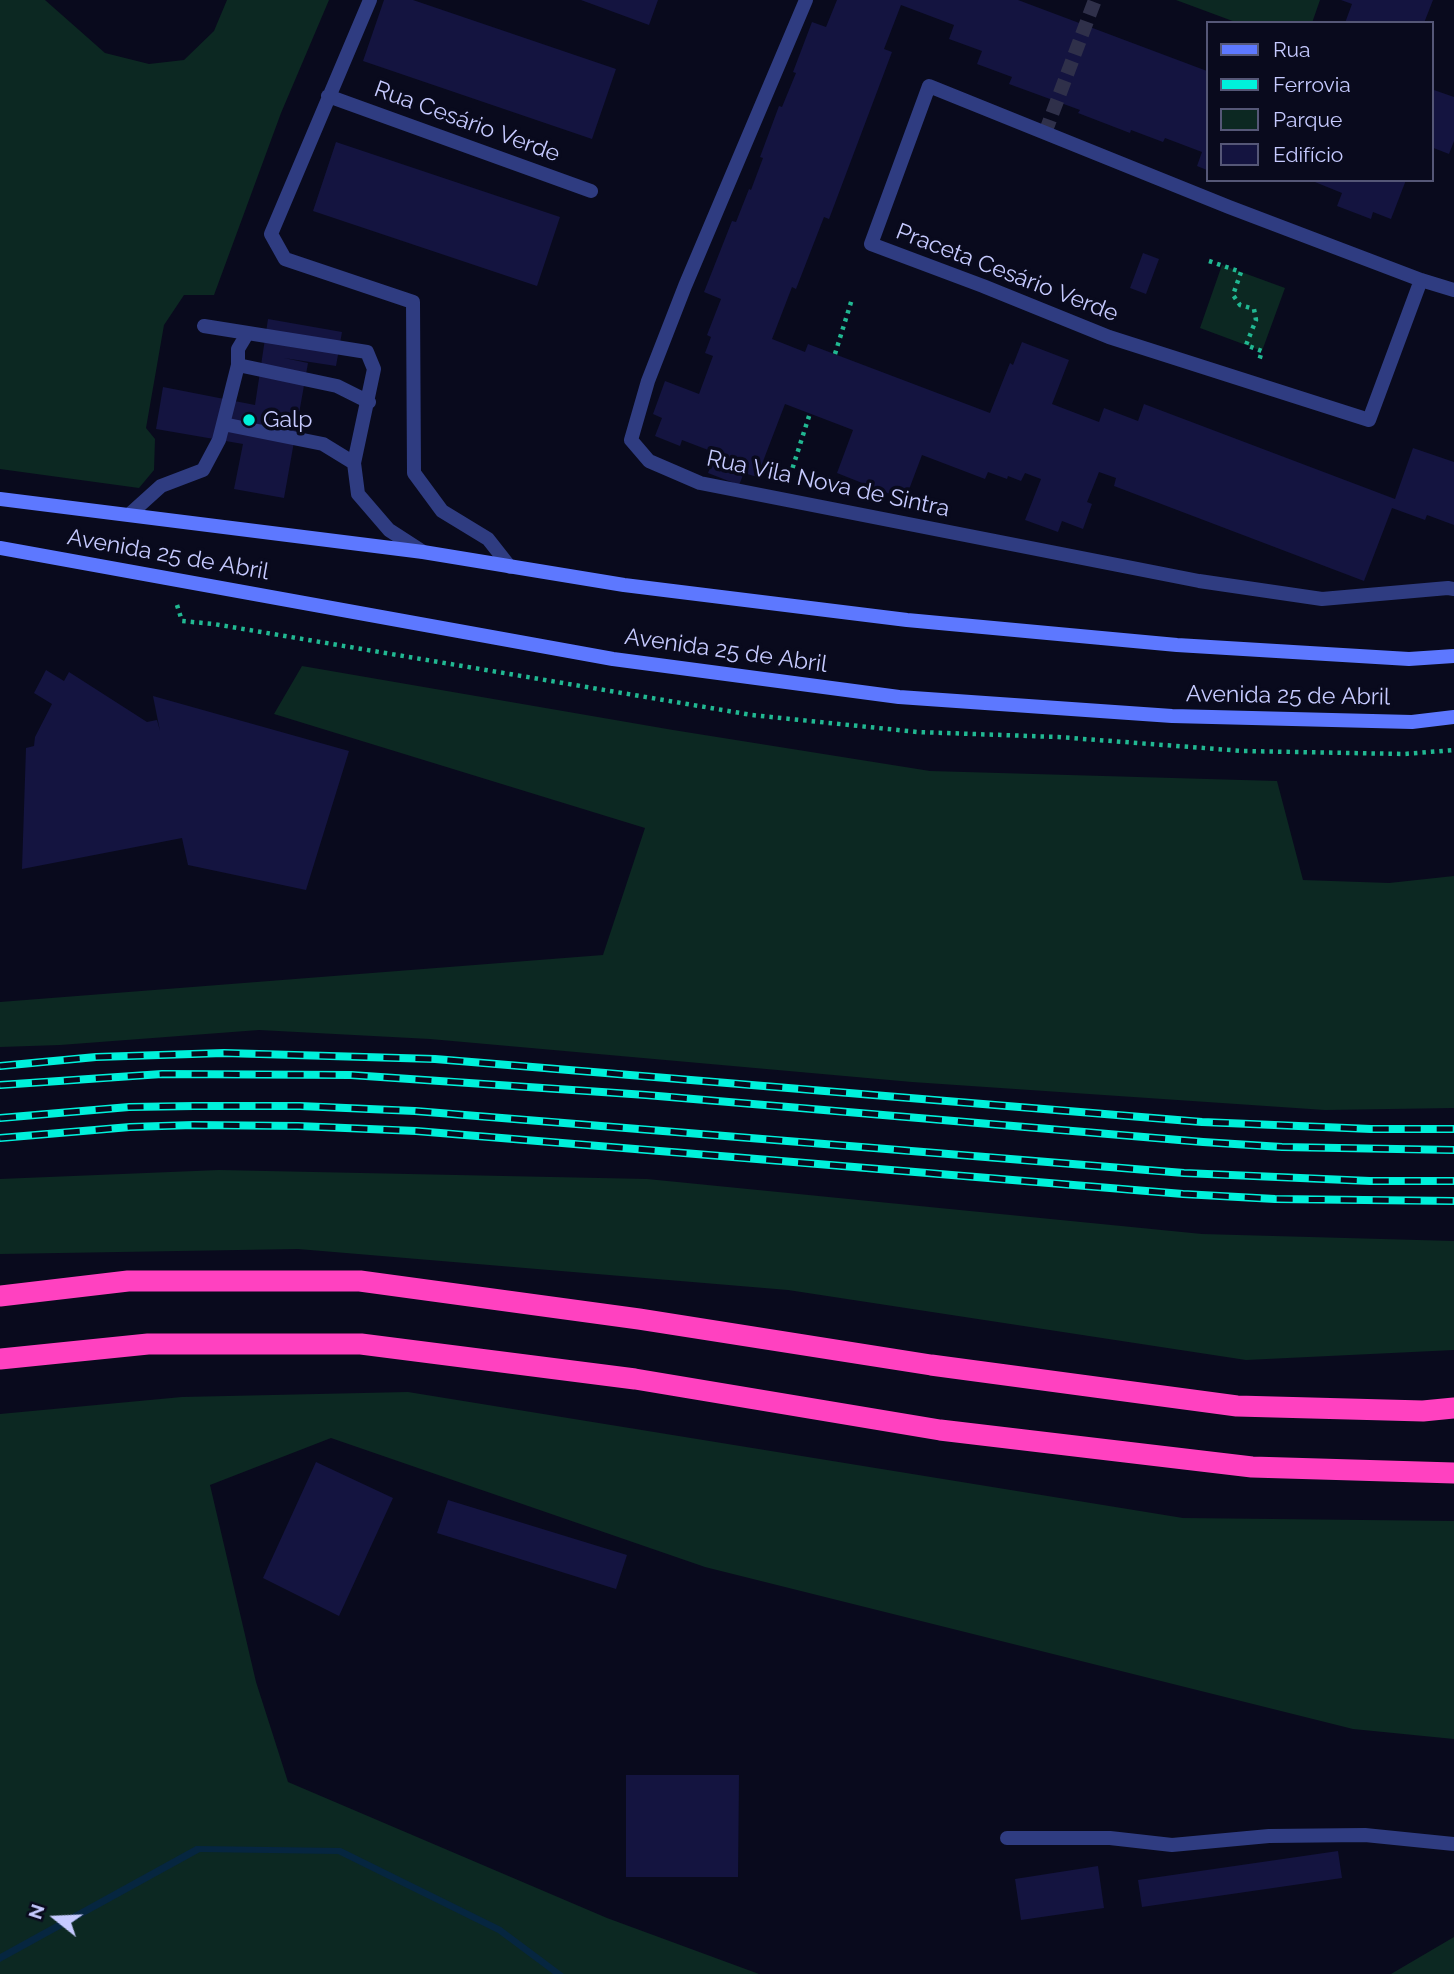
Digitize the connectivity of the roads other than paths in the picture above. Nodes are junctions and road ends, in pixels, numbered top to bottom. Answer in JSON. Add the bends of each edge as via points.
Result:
{"nodes":[{"id":1,"x":369,"y":0,"type":"edge"},
{"id":2,"x":806,"y":0,"type":"edge"},
{"id":3,"x":328,"y":96,"type":"junction"},
{"id":4,"x":591,"y":191,"type":"dead end"},
{"id":5,"x":1421,"y":281,"type":"junction"},
{"id":6,"x":1454,"y":290,"type":"edge"},
{"id":7,"x":204,"y":326,"type":"dead end"},
{"id":8,"x":247,"y":334,"type":"junction"},
{"id":9,"x":238,"y":365,"type":"junction"},
{"id":10,"x":369,"y":402,"type":"junction"},
{"id":11,"x":223,"y":424,"type":"junction"},
{"id":12,"x":354,"y":463,"type":"junction"},
{"id":13,"x":0,"y":499,"type":"edge"},
{"id":14,"x":130,"y":514,"type":"junction"},
{"id":15,"x":0,"y":548,"type":"edge"},
{"id":16,"x":423,"y":552,"type":"junction"},
{"id":17,"x":510,"y":567,"type":"junction"},
{"id":18,"x":1454,"y":589,"type":"edge"},
{"id":19,"x":1454,"y":656,"type":"edge"},
{"id":20,"x":1454,"y":718,"type":"edge"},
{"id":21,"x":0,"y":1296,"type":"edge"},
{"id":22,"x":0,"y":1359,"type":"edge"},
{"id":23,"x":1454,"y":1408,"type":"edge"},
{"id":24,"x":1454,"y":1474,"type":"edge"},
{"id":25,"x":1007,"y":1838,"type":"dead end"},
{"id":26,"x":1454,"y":1844,"type":"edge"}],
"edges":[{"from":1,"to":3,"type":"street"},
{"from":2,"to":18,"type":"street","name":"Rua Vila Nova de Sintra","via":[[648,381],[631,440],[649,461],[700,483],[1186,578],[1322,599]]},
{"from":3,"to":4,"type":"street","name":"Rua Cesário Verde"},
{"from":3,"to":17,"type":"street","via":[[271,234],[285,259],[413,302],[414,472],[442,511],[488,539]]},
{"from":5,"to":5,"type":"street","name":"Praceta Cesário Verde","via":[[929,86],[871,244],[1109,337],[1369,420]]},
{"from":5,"to":6,"type":"street"},
{"from":7,"to":8,"type":"street"},
{"from":8,"to":9,"type":"street","via":[[238,349]]},
{"from":8,"to":10,"type":"street","via":[[367,352],[374,369]]},
{"from":9,"to":10,"type":"street","via":[[337,386]]},
{"from":9,"to":11,"type":"street"},
{"from":10,"to":12,"type":"street"},
{"from":11,"to":12,"type":"street","via":[[323,444]]},
{"from":11,"to":14,"type":"street","via":[[203,470],[161,486]]},
{"from":12,"to":16,"type":"street","via":[[358,494],[390,530]]},
{"from":13,"to":14,"type":"main road","name":"Avenida 25 de Abril"},
{"from":14,"to":16,"type":"main road","name":"Avenida 25 de Abril"},
{"from":15,"to":20,"type":"main road","name":"Avenida 25 de Abril","via":[[613,659],[899,697],[1172,716],[1412,722]]},
{"from":16,"to":17,"type":"main road","name":"Avenida 25 de Abril"},
{"from":17,"to":19,"type":"main road","name":"Avenida 25 de Abril","via":[[907,620],[1177,645],[1409,659]]},
{"from":21,"to":23,"type":"highway","via":[[128,1280],[360,1281],[1237,1406]]},
{"from":22,"to":24,"type":"highway","via":[[148,1343],[361,1344],[635,1379],[940,1430],[1238,1465]]},
{"from":25,"to":26,"type":"street","via":[[1110,1838],[1172,1845],[1269,1836],[1366,1835]]}]}
